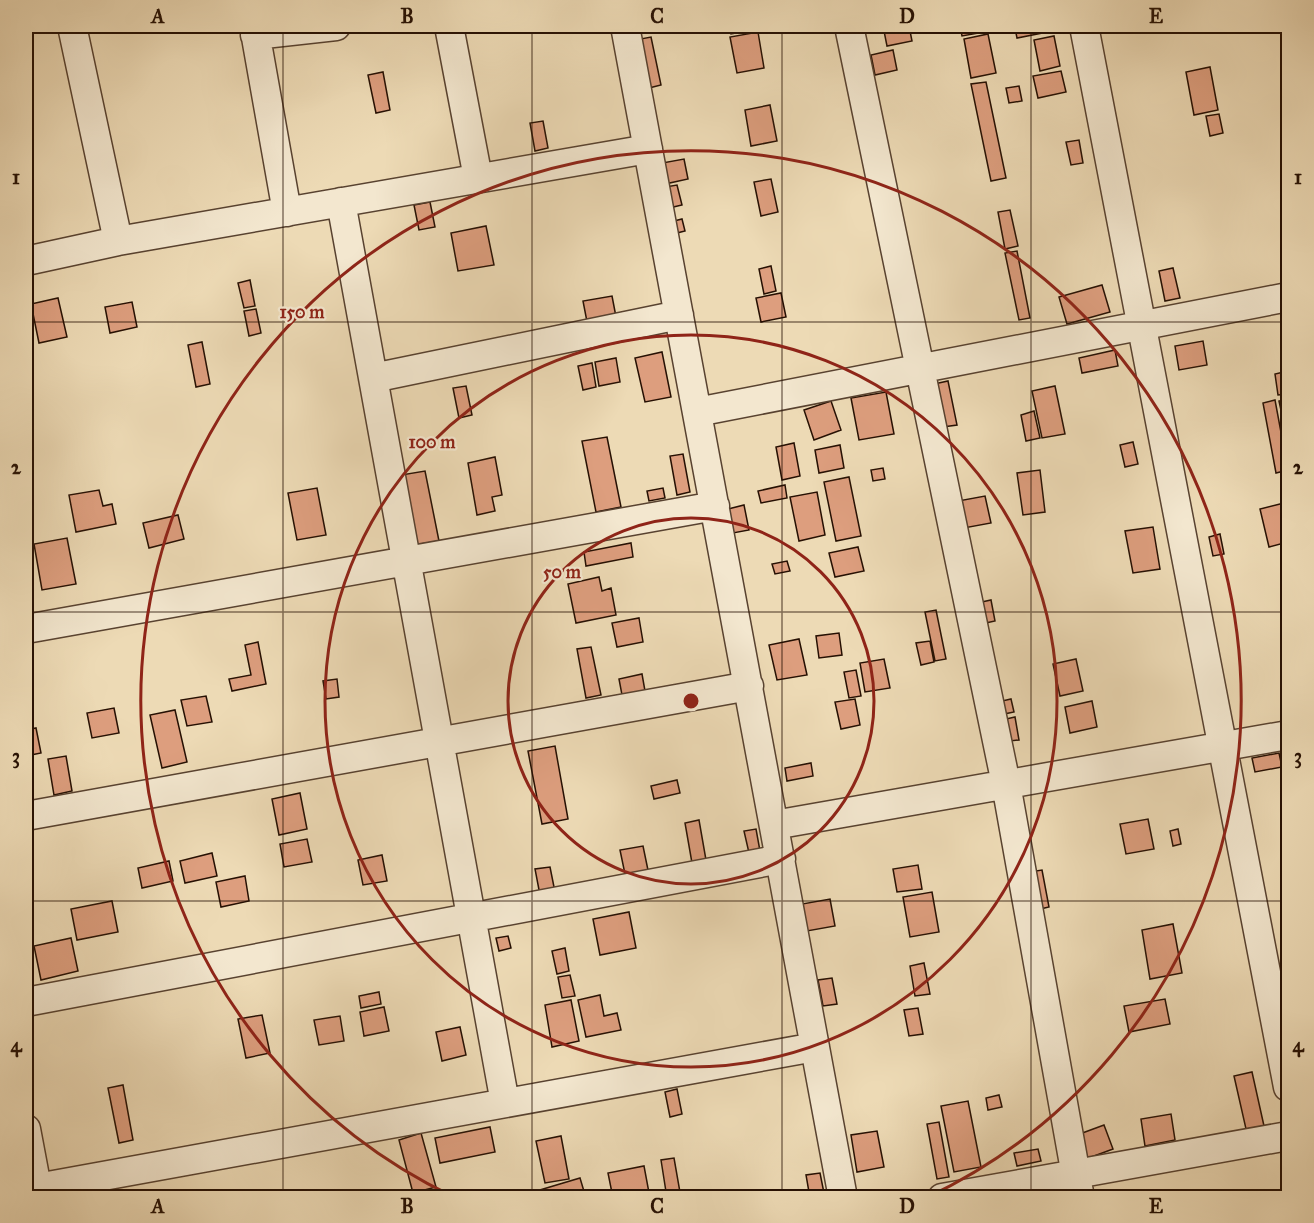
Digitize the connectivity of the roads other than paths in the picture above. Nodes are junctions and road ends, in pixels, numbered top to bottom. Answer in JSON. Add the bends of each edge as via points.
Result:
{"nodes":[{"id":1,"x":72,"y":26,"type":"edge"},
{"id":2,"x":336,"y":26,"type":"edge"},
{"id":3,"x":449,"y":26,"type":"edge"},
{"id":4,"x":625,"y":26,"type":"edge"},
{"id":5,"x":849,"y":26,"type":"edge"},
{"id":6,"x":1084,"y":26,"type":"edge"},
{"id":7,"x":254,"y":30,"type":"edge"},
{"id":8,"x":648,"y":148,"type":"junction"},
{"id":9,"x":478,"y":178,"type":"junction"},
{"id":10,"x":341,"y":202,"type":"junction"},
{"id":11,"x":287,"y":212,"type":"junction"},
{"id":12,"x":117,"y":242,"type":"junction"},
{"id":13,"x":26,"y":261,"type":"edge"},
{"id":14,"x":1288,"y":297,"type":"edge"},
{"id":15,"x":679,"y":315,"type":"junction"},
{"id":16,"x":1142,"y":325,"type":"junction"},
{"id":17,"x":920,"y":369,"type":"junction"},
{"id":18,"x":373,"y":378,"type":"junction"},
{"id":19,"x":697,"y":412,"type":"junction"},
{"id":20,"x":715,"y":506,"type":"junction"},
{"id":21,"x":406,"y":561,"type":"junction"},
{"id":22,"x":26,"y":629,"type":"edge"},
{"id":23,"x":748,"y":686,"type":"junction"},
{"id":24,"x":1288,"y":735,"type":"edge"},
{"id":25,"x":439,"y":742,"type":"junction"},
{"id":26,"x":1223,"y":746,"type":"junction"},
{"id":27,"x":1006,"y":784,"type":"junction"},
{"id":28,"x":26,"y":816,"type":"edge"},
{"id":29,"x":774,"y":825,"type":"junction"},
{"id":30,"x":780,"y":860,"type":"junction"},
{"id":31,"x":471,"y":918,"type":"junction"},
{"id":32,"x":26,"y":1002,"type":"edge"},
{"id":33,"x":815,"y":1047,"type":"junction"},
{"id":34,"x":1288,"y":1087,"type":"edge"},
{"id":35,"x":505,"y":1103,"type":"junction"},
{"id":36,"x":26,"y":1129,"type":"edge"},
{"id":37,"x":1288,"y":1136,"type":"edge"},
{"id":38,"x":1078,"y":1186,"type":"edge"},
{"id":39,"x":38,"y":1193,"type":"edge"},
{"id":40,"x":843,"y":1197,"type":"edge"},
{"id":41,"x":942,"y":1197,"type":"edge"}],
"edges":[{"from":1,"to":12,"type":"street"},
{"from":2,"to":7,"type":"street"},
{"from":3,"to":9,"type":"street"},
{"from":4,"to":8,"type":"street"},
{"from":5,"to":17,"type":"street"},
{"from":6,"to":16,"type":"street"},
{"from":7,"to":11,"type":"street"},
{"from":8,"to":9,"type":"street"},
{"from":8,"to":15,"type":"street"},
{"from":9,"to":10,"type":"street"},
{"from":10,"to":11,"type":"street"},
{"from":10,"to":18,"type":"street"},
{"from":11,"to":12,"type":"street"},
{"from":12,"to":13,"type":"street"},
{"from":14,"to":16,"type":"street"},
{"from":15,"to":18,"type":"street"},
{"from":15,"to":19,"type":"street"},
{"from":16,"to":17,"type":"street"},
{"from":16,"to":26,"type":"street"},
{"from":17,"to":19,"type":"street"},
{"from":17,"to":27,"type":"street"},
{"from":18,"to":21,"type":"street"},
{"from":19,"to":20,"type":"street"},
{"from":20,"to":21,"type":"street"},
{"from":20,"to":23,"type":"street"},
{"from":21,"to":22,"type":"street"},
{"from":21,"to":25,"type":"street"},
{"from":23,"to":25,"type":"street"},
{"from":23,"to":29,"type":"street"},
{"from":24,"to":26,"type":"street"},
{"from":25,"to":28,"type":"street"},
{"from":25,"to":31,"type":"street"},
{"from":26,"to":27,"type":"street"},
{"from":26,"to":34,"type":"street"},
{"from":27,"to":29,"type":"street"},
{"from":27,"to":38,"type":"street"},
{"from":29,"to":30,"type":"street"},
{"from":30,"to":31,"type":"street"},
{"from":30,"to":33,"type":"street"},
{"from":31,"to":32,"type":"street"},
{"from":31,"to":35,"type":"street"},
{"from":33,"to":35,"type":"street"},
{"from":33,"to":40,"type":"street"},
{"from":35,"to":39,"type":"street"},
{"from":36,"to":39,"type":"street"},
{"from":37,"to":38,"type":"street"},
{"from":38,"to":41,"type":"street"}]}
